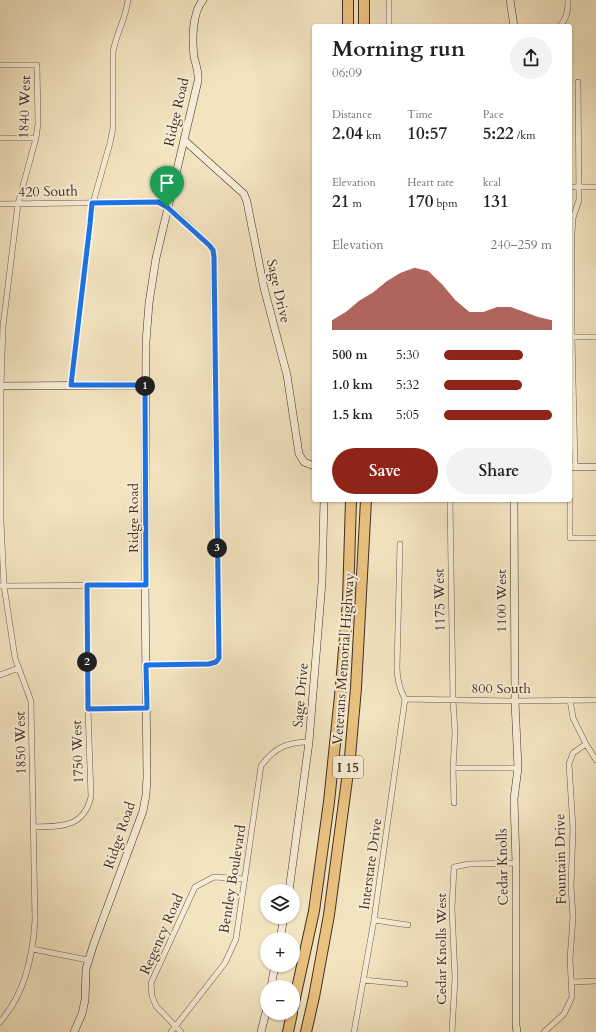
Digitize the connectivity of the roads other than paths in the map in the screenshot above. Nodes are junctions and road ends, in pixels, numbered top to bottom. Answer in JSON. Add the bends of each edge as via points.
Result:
{"nodes":[{"id":1,"x":128,"y":0,"type":"edge"},
{"id":2,"x":203,"y":0,"type":"edge"},
{"id":3,"x":348,"y":0,"type":"edge"},
{"id":4,"x":364,"y":0,"type":"edge"},
{"id":5,"x":389,"y":0,"type":"edge"},
{"id":6,"x":510,"y":0,"type":"edge"},
{"id":7,"x":568,"y":0,"type":"edge"},
{"id":8,"x":348,"y":24,"type":"edge"},
{"id":9,"x":364,"y":24,"type":"edge"},
{"id":10,"x":389,"y":24,"type":"edge"},
{"id":11,"x":514,"y":24,"type":"edge"},
{"id":12,"x":562,"y":24,"type":"edge"},
{"id":13,"x":0,"y":64,"type":"edge"},
{"id":14,"x":578,"y":82,"type":"dead end"},
{"id":15,"x":0,"y":138,"type":"edge"},
{"id":16,"x":36,"y":138,"type":"junction"},
{"id":17,"x":184,"y":140,"type":"junction"},
{"id":18,"x":579,"y":187,"type":"junction"},
{"id":19,"x":596,"y":187,"type":"edge"},
{"id":20,"x":572,"y":188,"type":"edge"},
{"id":21,"x":92,"y":203,"type":"junction"},
{"id":22,"x":0,"y":204,"type":"edge"},
{"id":23,"x":18,"y":204,"type":"junction"},
{"id":24,"x":167,"y":207,"type":"junction"},
{"id":25,"x":572,"y":233,"type":"edge"},
{"id":26,"x":2,"y":326,"type":"edge"},
{"id":27,"x":572,"y":337,"type":"edge"},
{"id":28,"x":596,"y":337,"type":"edge"},
{"id":29,"x":71,"y":385,"type":"junction"},
{"id":30,"x":145,"y":385,"type":"junction"},
{"id":31,"x":0,"y":386,"type":"edge"},
{"id":32,"x":0,"y":458,"type":"edge"},
{"id":33,"x":312,"y":465,"type":"edge"},
{"id":34,"x":572,"y":467,"type":"edge"},
{"id":35,"x":596,"y":467,"type":"edge"},
{"id":36,"x":324,"y":502,"type":"edge"},
{"id":37,"x":351,"y":502,"type":"edge"},
{"id":38,"x":366,"y":502,"type":"edge"},
{"id":39,"x":450,"y":502,"type":"edge"},
{"id":40,"x":514,"y":502,"type":"edge"},
{"id":41,"x":570,"y":502,"type":"edge"},
{"id":42,"x":1,"y":521,"type":"edge"},
{"id":43,"x":596,"y":538,"type":"edge"},
{"id":44,"x":400,"y":544,"type":"dead end"},
{"id":45,"x":87,"y":585,"type":"junction"},
{"id":46,"x":146,"y":585,"type":"junction"},
{"id":47,"x":2,"y":586,"type":"edge"},
{"id":48,"x":146,"y":665,"type":"junction"},
{"id":49,"x":19,"y":668,"type":"junction"},
{"id":50,"x":0,"y":675,"type":"edge"},
{"id":51,"x":405,"y":699,"type":"junction"},
{"id":52,"x":453,"y":700,"type":"junction"},
{"id":53,"x":570,"y":700,"type":"junction"},
{"id":54,"x":596,"y":700,"type":"edge"},
{"id":55,"x":515,"y":701,"type":"junction"},
{"id":56,"x":147,"y":708,"type":"junction"},
{"id":57,"x":88,"y":709,"type":"junction"},
{"id":58,"x":309,"y":742,"type":"junction"},
{"id":59,"x":586,"y":744,"type":"junction"},
{"id":60,"x":596,"y":760,"type":"edge"},
{"id":61,"x":453,"y":768,"type":"junction"},
{"id":62,"x":518,"y":768,"type":"junction"},
{"id":63,"x":454,"y":803,"type":"dead end"},
{"id":64,"x":33,"y":827,"type":"junction"},
{"id":65,"x":516,"y":863,"type":"junction"},
{"id":66,"x":245,"y":879,"type":"junction"},
{"id":67,"x":290,"y":884,"type":"edge"},
{"id":68,"x":374,"y":920,"type":"junction"},
{"id":69,"x":408,"y":925,"type":"dead end"},
{"id":70,"x":32,"y":949,"type":"junction"},
{"id":71,"x":88,"y":960,"type":"junction"},
{"id":72,"x":299,"y":980,"type":"edge"},
{"id":73,"x":363,"y":980,"type":"junction"},
{"id":74,"x":572,"y":982,"type":"junction"},
{"id":75,"x":596,"y":982,"type":"edge"},
{"id":76,"x":405,"y":984,"type":"dead end"},
{"id":77,"x":314,"y":997,"type":"junction"},
{"id":78,"x":264,"y":1020,"type":"edge"},
{"id":79,"x":291,"y":1020,"type":"edge"},
{"id":80,"x":0,"y":1022,"type":"edge"},
{"id":81,"x":176,"y":1027,"type":"junction"},
{"id":82,"x":74,"y":1032,"type":"edge"},
{"id":83,"x":171,"y":1032,"type":"edge"},
{"id":84,"x":181,"y":1032,"type":"edge"},
{"id":85,"x":261,"y":1032,"type":"edge"},
{"id":86,"x":288,"y":1032,"type":"edge"},
{"id":87,"x":306,"y":1032,"type":"edge"},
{"id":88,"x":310,"y":1032,"type":"edge"},
{"id":89,"x":354,"y":1032,"type":"edge"},
{"id":90,"x":452,"y":1032,"type":"edge"},
{"id":91,"x":517,"y":1032,"type":"edge"},
{"id":92,"x":544,"y":1032,"type":"edge"}],
"edges":[{"from":1,"to":21,"type":"street","via":[[113,52],[113,128]]},
{"from":2,"to":17,"type":"street","name":"Ridge Road","via":[[194,20],[194,52],[198,81]]},
{"from":3,"to":8,"type":"highway"},
{"from":4,"to":9,"type":"highway"},
{"from":5,"to":10,"type":"street"},
{"from":6,"to":11,"type":"street"},
{"from":7,"to":12,"type":"street","via":[[568,13]]},
{"from":13,"to":16,"type":"street","name":"1840 West","via":[[37,64]]},
{"from":14,"to":18,"type":"street"},
{"from":15,"to":16,"type":"street"},
{"from":16,"to":23,"type":"street","name":"1840 West"},
{"from":17,"to":24,"type":"street","name":"Ridge Road"},
{"from":17,"to":33,"type":"street","name":"Sage Drive","via":[[244,194],[264,288],[287,376],[298,454],[304,462]]},
{"from":18,"to":19,"type":"street"},
{"from":18,"to":20,"type":"street"},
{"from":18,"to":25,"type":"street"},
{"from":21,"to":23,"type":"street","name":"420 South"},
{"from":21,"to":24,"type":"street","name":"420 South","via":[[158,202]]},
{"from":21,"to":29,"type":"street"},
{"from":22,"to":23,"type":"street","name":"420 South"},
{"from":23,"to":26,"type":"street","name":"1840 West"},
{"from":24,"to":30,"type":"street","name":"Ridge Road","via":[[149,303]]},
{"from":24,"to":48,"type":"street","via":[[209,245],[214,257],[219,658],[209,664]]},
{"from":26,"to":31,"type":"street","name":"1840 West"},
{"from":27,"to":28,"type":"street"},
{"from":29,"to":30,"type":"street"},
{"from":29,"to":31,"type":"street"},
{"from":30,"to":46,"type":"street","name":"Ridge Road"},
{"from":31,"to":32,"type":"street","name":"1850 West"},
{"from":32,"to":42,"type":"street","name":"1850 West"},
{"from":34,"to":35,"type":"street"},
{"from":36,"to":58,"type":"street","name":"Sage Drive","via":[[322,582]]},
{"from":37,"to":72,"type":"highway","name":"Veterans Memorial Highway","number":"I 15","via":[[341,686],[314,911]]},
{"from":38,"to":77,"type":"highway","name":"Veterans Memorial Highway","number":"I 15","via":[[357,674],[350,749],[332,892]]},
{"from":39,"to":52,"type":"street","name":"1175 West"},
{"from":40,"to":55,"type":"street","name":"1100 West"},
{"from":41,"to":43,"type":"street","via":[[570,538]]},
{"from":42,"to":47,"type":"street","name":"1850 West"},
{"from":44,"to":51,"type":"street","via":[[396,667],[397,681]]},
{"from":45,"to":46,"type":"street"},
{"from":45,"to":47,"type":"street"},
{"from":45,"to":57,"type":"street","name":"1750 West"},
{"from":46,"to":48,"type":"street","name":"Ridge Road"},
{"from":47,"to":49,"type":"street","name":"1850 West"},
{"from":48,"to":56,"type":"street","name":"Ridge Road"},
{"from":49,"to":50,"type":"street"},
{"from":49,"to":64,"type":"street","name":"1850 West","via":[[31,701]]},
{"from":51,"to":52,"type":"street","name":"800 South"},
{"from":51,"to":68,"type":"street","name":"Interstate Drive"},
{"from":52,"to":55,"type":"street","name":"800 South"},
{"from":52,"to":61,"type":"street"},
{"from":53,"to":54,"type":"street","name":"800 South"},
{"from":53,"to":55,"type":"street","name":"800 South"},
{"from":53,"to":59,"type":"street","via":[[573,718]]},
{"from":55,"to":62,"type":"street","name":"Cedar Knolls"},
{"from":56,"to":57,"type":"street"},
{"from":56,"to":71,"type":"street","name":"Ridge Road","via":[[147,777],[143,811]]},
{"from":57,"to":64,"type":"street","name":"1750 West","via":[[91,797],[89,807],[84,815],[69,825]]},
{"from":58,"to":66,"type":"street","name":"Bentley Boulevard","via":[[284,746],[270,754],[261,766]]},
{"from":58,"to":67,"type":"street","name":"Sage Drive"},
{"from":59,"to":60,"type":"street"},
{"from":59,"to":74,"type":"street","name":"Fountain Drive","via":[[573,754],[569,764],[573,829],[573,917],[570,959]]},
{"from":61,"to":62,"type":"street"},
{"from":61,"to":63,"type":"street"},
{"from":62,"to":65,"type":"street","name":"Cedar Knolls","via":[[514,799]]},
{"from":64,"to":70,"type":"street","name":"1850 West","via":[[35,920]]},
{"from":65,"to":90,"type":"street","name":"Cedar Knolls West","via":[[469,864],[454,867],[452,908],[455,978]]},
{"from":65,"to":91,"type":"street","name":"Cedar Knolls"},
{"from":66,"to":81,"type":"street","name":"Bentley Boulevard","via":[[236,939],[225,963]]},
{"from":66,"to":81,"type":"street","name":"Regency Road","via":[[214,878],[194,887],[151,983],[156,1006]]},
{"from":68,"to":69,"type":"street"},
{"from":68,"to":73,"type":"street","name":"Interstate Drive"},
{"from":70,"to":71,"type":"street"},
{"from":70,"to":80,"type":"street","name":"1850 West","via":[[22,985]]},
{"from":71,"to":82,"type":"street","name":"Ridge Road","via":[[84,1007]]},
{"from":73,"to":76,"type":"street"},
{"from":73,"to":89,"type":"street","name":"Interstate Drive"},
{"from":74,"to":75,"type":"street"},
{"from":74,"to":92,"type":"street","name":"Fountain Drive","via":[[572,997],[564,1014]]},
{"from":77,"to":87,"type":"highway","name":"Veterans Memorial Highway","number":"I 15"},
{"from":77,"to":88,"type":"highway","via":[[315,1006]]},
{"from":78,"to":85,"type":"street"},
{"from":79,"to":86,"type":"highway"},
{"from":81,"to":83,"type":"street","name":"Bentley Boulevard"},
{"from":81,"to":84,"type":"street","name":"Regency Road"}]}
